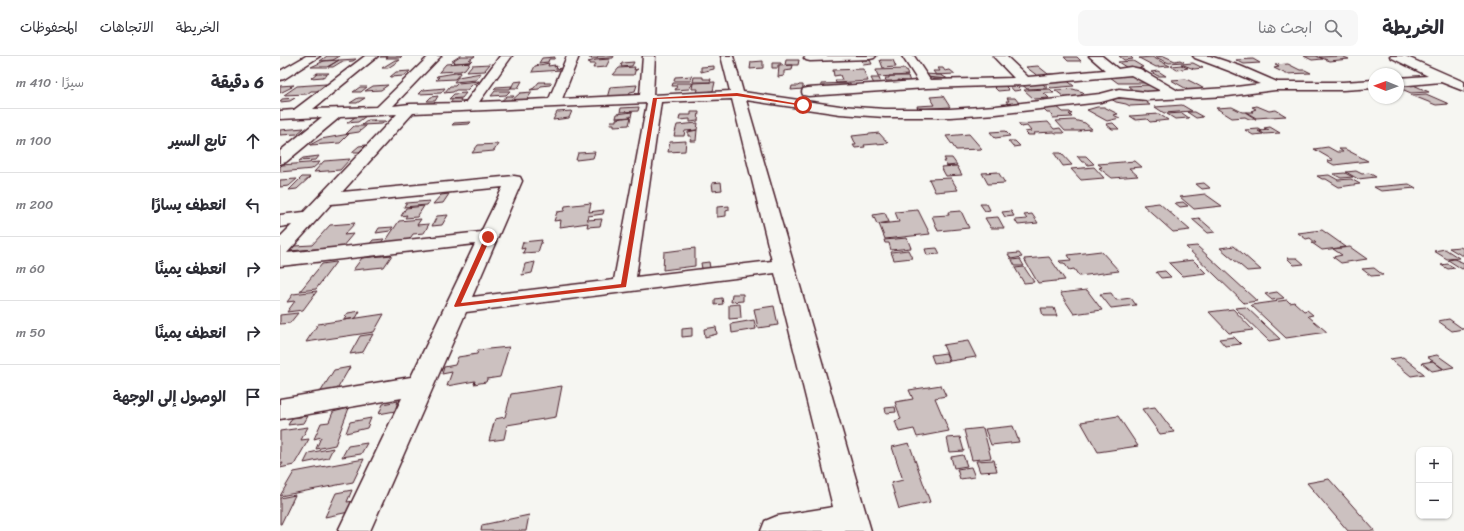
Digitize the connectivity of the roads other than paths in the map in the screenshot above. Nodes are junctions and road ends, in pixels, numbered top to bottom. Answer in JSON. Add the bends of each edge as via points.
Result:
{"nodes":[{"id":1,"x":314,"y":56,"type":"edge"},
{"id":2,"x":372,"y":56,"type":"edge"},
{"id":3,"x":435,"y":56,"type":"edge"},
{"id":4,"x":506,"y":56,"type":"edge"},
{"id":5,"x":573,"y":56,"type":"edge"},
{"id":6,"x":649,"y":56,"type":"edge"},
{"id":7,"x":727,"y":56,"type":"edge"},
{"id":8,"x":870,"y":56,"type":"edge"},
{"id":9,"x":908,"y":56,"type":"edge"},
{"id":10,"x":999,"y":56,"type":"edge"},
{"id":11,"x":1095,"y":56,"type":"edge"},
{"id":12,"x":1225,"y":56,"type":"edge"},
{"id":13,"x":1396,"y":56,"type":"edge"},
{"id":14,"x":810,"y":57,"type":"edge"},
{"id":15,"x":1200,"y":57,"type":"edge"},
{"id":16,"x":1115,"y":72,"type":"junction"},
{"id":17,"x":280,"y":76,"type":"edge"},
{"id":18,"x":1443,"y":78,"type":"junction"},
{"id":19,"x":1025,"y":81,"type":"junction"},
{"id":20,"x":1404,"y":81,"type":"edge"},
{"id":21,"x":973,"y":83,"type":"junction"},
{"id":22,"x":926,"y":84,"type":"junction"},
{"id":23,"x":1368,"y":84,"type":"edge"},
{"id":24,"x":1275,"y":86,"type":"junction"},
{"id":25,"x":1464,"y":87,"type":"edge"},
{"id":26,"x":808,"y":92,"type":"junction"},
{"id":27,"x":737,"y":94,"type":"junction"},
{"id":28,"x":1175,"y":94,"type":"junction"},
{"id":29,"x":651,"y":98,"type":"junction"},
{"id":30,"x":554,"y":103,"type":"junction"},
{"id":31,"x":803,"y":105,"type":"junction"},
{"id":32,"x":470,"y":106,"type":"junction"},
{"id":33,"x":410,"y":108,"type":"junction"},
{"id":34,"x":381,"y":110,"type":"junction"},
{"id":35,"x":996,"y":110,"type":"junction"},
{"id":36,"x":337,"y":112,"type":"junction"},
{"id":37,"x":280,"y":115,"type":"edge"},
{"id":38,"x":298,"y":115,"type":"junction"},
{"id":39,"x":280,"y":160,"type":"edge"},
{"id":40,"x":327,"y":199,"type":"junction"},
{"id":41,"x":310,"y":217,"type":"junction"},
{"id":42,"x":280,"y":220,"type":"edge"},
{"id":43,"x":488,"y":237,"type":"junction"},
{"id":44,"x":280,"y":248,"type":"edge"},
{"id":45,"x":280,"y":260,"type":"edge"},
{"id":46,"x":783,"y":266,"type":"junction"},
{"id":47,"x":624,"y":286,"type":"junction"},
{"id":48,"x":457,"y":306,"type":"junction"},
{"id":49,"x":420,"y":386,"type":"junction"},
{"id":50,"x":280,"y":409,"type":"edge"},
{"id":51,"x":853,"y":525,"type":"edge"},
{"id":52,"x":354,"y":531,"type":"edge"},
{"id":53,"x":777,"y":531,"type":"edge"}],
"edges":[{"from":1,"to":17,"type":"street"},
{"from":2,"to":38,"type":"street"},
{"from":3,"to":34,"type":"street"},
{"from":4,"to":32,"type":"street"},
{"from":5,"to":30,"type":"street"},
{"from":6,"to":29,"type":"street"},
{"from":7,"to":27,"type":"street"},
{"from":8,"to":14,"type":"street"},
{"from":9,"to":22,"type":"street"},
{"from":10,"to":19,"type":"street"},
{"from":11,"to":16,"type":"street"},
{"from":12,"to":15,"type":"street"},
{"from":13,"to":18,"type":"street"},
{"from":14,"to":26,"type":"street"},
{"from":15,"to":24,"type":"street"},
{"from":16,"to":19,"type":"street"},
{"from":16,"to":28,"type":"street","via":[[1136,72]]},
{"from":18,"to":20,"type":"street"},
{"from":18,"to":25,"type":"street"},
{"from":19,"to":21,"type":"street"},
{"from":21,"to":22,"type":"street"},
{"from":21,"to":35,"type":"street"},
{"from":22,"to":26,"type":"street"},
{"from":23,"to":24,"type":"street"},
{"from":24,"to":28,"type":"street","via":[[1228,92]]},
{"from":26,"to":31,"type":"street"},
{"from":27,"to":29,"type":"street"},
{"from":27,"to":31,"type":"street"},
{"from":27,"to":46,"type":"street"},
{"from":28,"to":35,"type":"street","via":[[1119,94]]},
{"from":29,"to":30,"type":"street"},
{"from":29,"to":47,"type":"street"},
{"from":30,"to":32,"type":"street"},
{"from":31,"to":35,"type":"street","via":[[885,113]]},
{"from":32,"to":33,"type":"street"},
{"from":33,"to":34,"type":"street"},
{"from":33,"to":40,"type":"street"},
{"from":34,"to":36,"type":"street"},
{"from":36,"to":38,"type":"street"},
{"from":36,"to":39,"type":"street"},
{"from":37,"to":38,"type":"street"},
{"from":40,"to":41,"type":"street"},
{"from":40,"to":43,"type":"street","via":[[514,181]]},
{"from":41,"to":42,"type":"street"},
{"from":41,"to":44,"type":"street"},
{"from":43,"to":45,"type":"street"},
{"from":43,"to":48,"type":"street"},
{"from":46,"to":47,"type":"street"},
{"from":46,"to":51,"type":"street"},
{"from":47,"to":48,"type":"street"},
{"from":48,"to":49,"type":"street"},
{"from":49,"to":50,"type":"street"},
{"from":49,"to":52,"type":"street"},
{"from":51,"to":53,"type":"street"}]}
